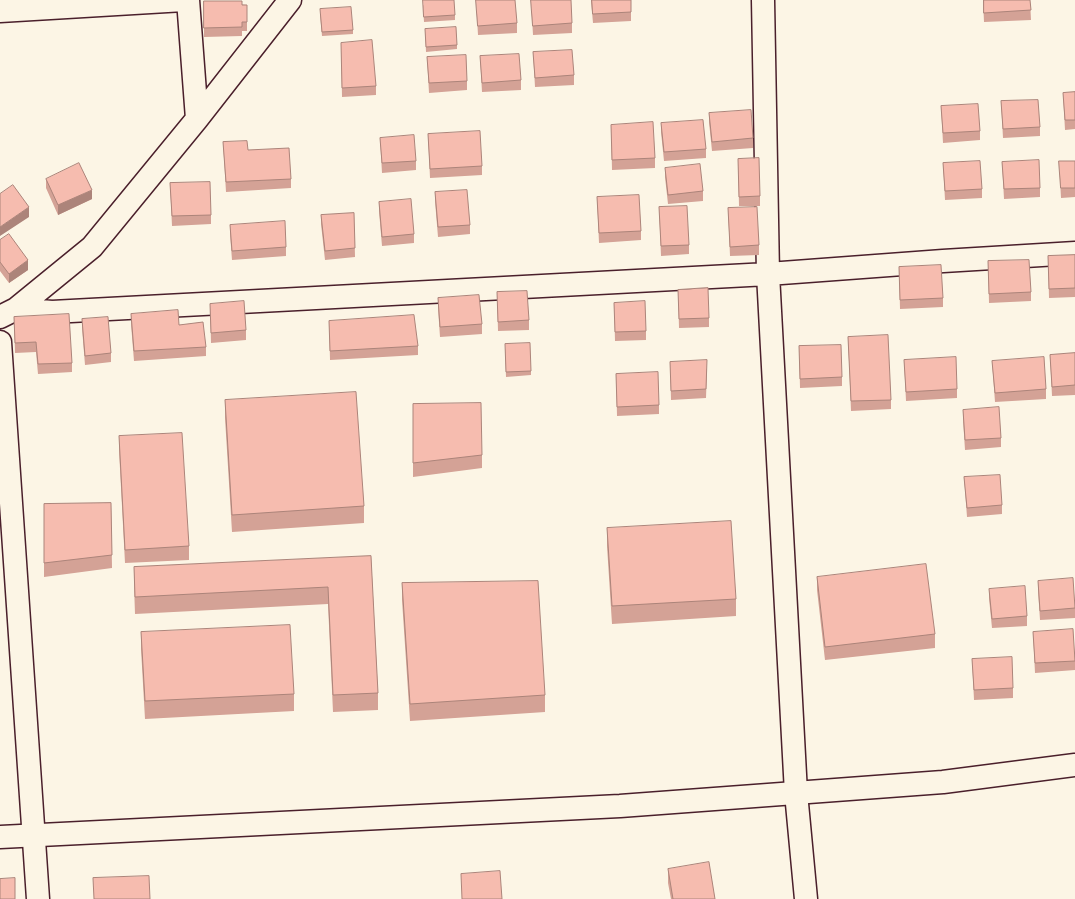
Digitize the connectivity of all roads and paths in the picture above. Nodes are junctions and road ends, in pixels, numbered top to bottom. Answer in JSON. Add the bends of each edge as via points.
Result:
{"nodes":[{"id":1,"x":184,"y":0,"type":"edge"},
{"id":2,"x":188,"y":0,"type":"edge"},
{"id":3,"x":290,"y":0,"type":"edge"},
{"id":4,"x":763,"y":0,"type":"edge"},
{"id":5,"x":0,"y":11,"type":"edge"},
{"id":6,"x":197,"y":119,"type":"junction"},
{"id":7,"x":1075,"y":253,"type":"edge"},
{"id":8,"x":768,"y":274,"type":"junction"},
{"id":9,"x":8,"y":313,"type":"edge"},
{"id":10,"x":0,"y":342,"type":"edge"},
{"id":11,"x":1075,"y":765,"type":"edge"},
{"id":12,"x":796,"y":793,"type":"junction"},
{"id":13,"x":33,"y":835,"type":"junction"},
{"id":14,"x":0,"y":837,"type":"edge"},
{"id":15,"x":38,"y":899,"type":"edge"},
{"id":16,"x":806,"y":899,"type":"edge"}],
"edges":[{"from":1,"to":5,"type":"street"},
{"from":2,"to":6,"type":"street"},
{"from":3,"to":6,"type":"street"},
{"from":4,"to":8,"type":"street"},
{"from":6,"to":9,"type":"street","via":[[92,247]]},
{"from":7,"to":8,"type":"street"},
{"from":8,"to":9,"type":"street"},
{"from":8,"to":12,"type":"street"},
{"from":10,"to":13,"type":"street"},
{"from":11,"to":12,"type":"street","via":[[943,782]]},
{"from":12,"to":13,"type":"street","via":[[620,806]]},
{"from":12,"to":16,"type":"street"},
{"from":13,"to":14,"type":"street"},
{"from":13,"to":15,"type":"street"}]}
